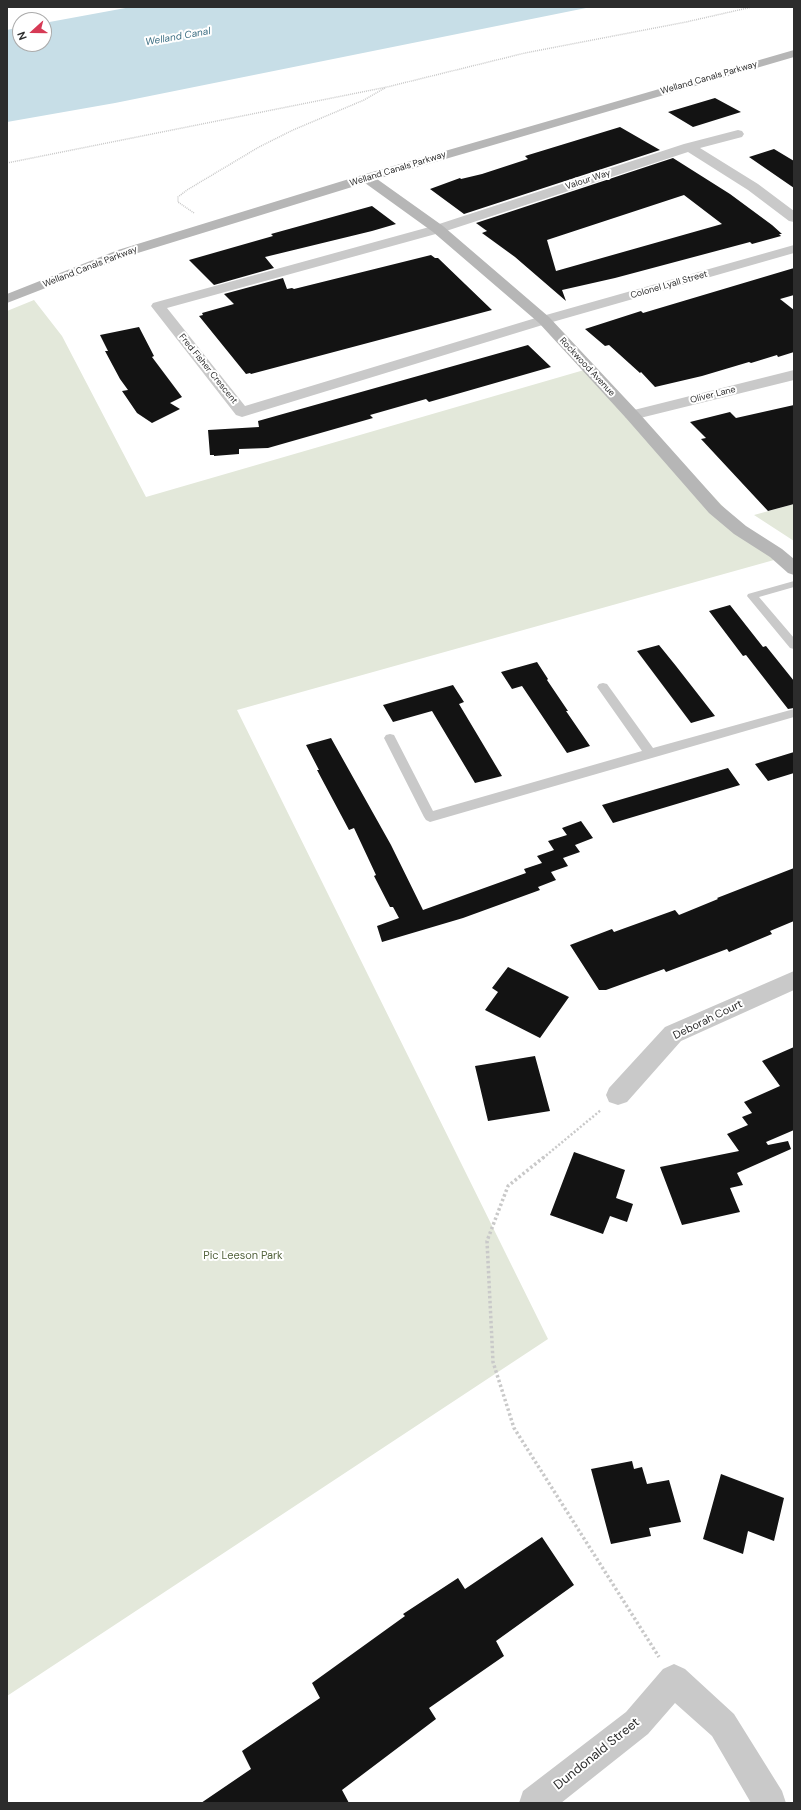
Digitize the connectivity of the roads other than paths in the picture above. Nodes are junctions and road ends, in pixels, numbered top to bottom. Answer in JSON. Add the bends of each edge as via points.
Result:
{"nodes":[{"id":1,"x":794,"y":53,"type":"edge"},
{"id":2,"x":738,"y":134,"type":"dead end"},
{"id":3,"x":690,"y":147,"type":"junction"},
{"id":4,"x":367,"y":178,"type":"junction"},
{"id":5,"x":794,"y":218,"type":"edge"},
{"id":6,"x":438,"y":229,"type":"junction"},
{"id":7,"x":794,"y":249,"type":"edge"},
{"id":8,"x":7,"y":299,"type":"edge"},
{"id":9,"x":544,"y":320,"type":"junction"},
{"id":10,"x":794,"y":375,"type":"edge"},
{"id":11,"x":632,"y":415,"type":"junction"},
{"id":12,"x":794,"y":569,"type":"edge"},
{"id":13,"x":794,"y":584,"type":"edge"},
{"id":14,"x":794,"y":645,"type":"edge"},
{"id":15,"x":603,"y":687,"type":"dead end"},
{"id":16,"x":794,"y":713,"type":"edge"},
{"id":17,"x":390,"y":738,"type":"dead end"},
{"id":18,"x":650,"y":753,"type":"junction"},
{"id":19,"x":794,"y":980,"type":"edge"},
{"id":20,"x":618,"y":1095,"type":"road end"},
{"id":21,"x":535,"y":1803,"type":"edge"},
{"id":22,"x":770,"y":1803,"type":"edge"}],
"edges":[{"from":1,"to":4,"type":"main road","name":"Welland Canals Parkway"},
{"from":2,"to":3,"type":"street","name":"Valour Way"},
{"from":3,"to":5,"type":"street"},
{"from":3,"to":6,"type":"street","name":"Valour Way"},
{"from":4,"to":6,"type":"main road","name":"Rockwood Avenue"},
{"from":4,"to":8,"type":"main road","name":"Welland Canals Parkway","via":[[123,253]]},
{"from":6,"to":9,"type":"main road","name":"Rockwood Avenue"},
{"from":6,"to":9,"type":"street","name":"Fred Fisher Crescent","via":[[158,306],[242,412]]},
{"from":7,"to":9,"type":"street","name":"Colonel Lyall Street"},
{"from":9,"to":11,"type":"main road","name":"Rockwood Avenue"},
{"from":10,"to":11,"type":"street","name":"Oliver Lane"},
{"from":11,"to":12,"type":"main road","name":"Rockwood Avenue","via":[[715,509]]},
{"from":13,"to":14,"type":"lane","via":[[752,596]]},
{"from":15,"to":18,"type":"lane"},
{"from":16,"to":18,"type":"lane"},
{"from":17,"to":18,"type":"lane","via":[[430,817]]},
{"from":19,"to":20,"type":"street","name":"Deborah Court","via":[[673,1034]]},
{"from":21,"to":22,"type":"street","name":"Dundonald Street","via":[[637,1723],[674,1680],[723,1725]]}]}
